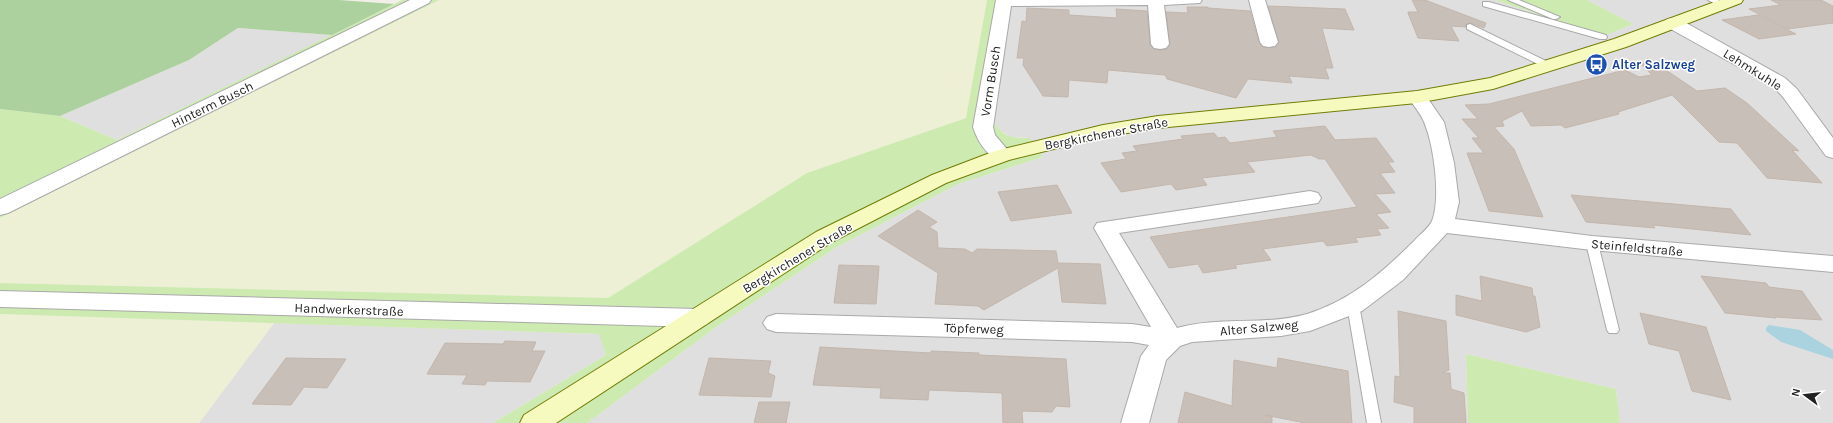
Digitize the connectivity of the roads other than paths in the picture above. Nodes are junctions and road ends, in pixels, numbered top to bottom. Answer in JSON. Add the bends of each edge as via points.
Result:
{"nodes":[{"id":1,"x":424,"y":0,"type":"edge"},
{"id":2,"x":1194,"y":0,"type":"edge"},
{"id":3,"x":1257,"y":0,"type":"edge"},
{"id":4,"x":1512,"y":0,"type":"edge"},
{"id":5,"x":1004,"y":1,"type":"edge"},
{"id":6,"x":1156,"y":1,"type":"edge"},
{"id":7,"x":1723,"y":2,"type":"edge"},
{"id":8,"x":1486,"y":4,"type":"dead end"},
{"id":9,"x":1673,"y":22,"type":"junction"},
{"id":10,"x":1470,"y":27,"type":"dead end"},
{"id":11,"x":1612,"y":40,"type":"junction"},
{"id":12,"x":1269,"y":42,"type":"dead end"},
{"id":13,"x":1160,"y":44,"type":"dead end"},
{"id":14,"x":1549,"y":66,"type":"junction"},
{"id":15,"x":1417,"y":97,"type":"junction"},
{"id":16,"x":1833,"y":152,"type":"edge"},
{"id":17,"x":1002,"y":155,"type":"junction"},
{"id":18,"x":1310,"y":198,"type":"dead end"},
{"id":19,"x":0,"y":208,"type":"edge"},
{"id":20,"x":1442,"y":226,"type":"junction"},
{"id":21,"x":1592,"y":242,"type":"junction"},
{"id":22,"x":1833,"y":264,"type":"edge"},
{"id":23,"x":0,"y":299,"type":"edge"},
{"id":24,"x":1353,"y":305,"type":"junction"},
{"id":25,"x":698,"y":318,"type":"junction"},
{"id":26,"x":776,"y":323,"type":"dead end"},
{"id":27,"x":1613,"y":330,"type":"dead end"},
{"id":28,"x":1171,"y":339,"type":"junction"},
{"id":29,"x":534,"y":423,"type":"edge"},
{"id":30,"x":1135,"y":423,"type":"edge"},
{"id":31,"x":1374,"y":423,"type":"edge"}],
"edges":[{"from":1,"to":19,"type":"street","name":"Hinterm Busch"},
{"from":2,"to":6,"type":"street","name":"Vorm Busch"},
{"from":3,"to":12,"type":"street"},
{"from":4,"to":11,"type":"lane"},
{"from":5,"to":6,"type":"street","name":"Vorm Busch"},
{"from":5,"to":17,"type":"street","name":"Vorm Busch","via":[[983,126],[986,137]]},
{"from":6,"to":13,"type":"street"},
{"from":7,"to":9,"type":"street","name":"Bergkirchener Straße"},
{"from":8,"to":11,"type":"lane"},
{"from":9,"to":11,"type":"street","name":"Bergkirchener Straße"},
{"from":9,"to":16,"type":"street","name":"Lehmkuhle","via":[[1779,82]]},
{"from":10,"to":14,"type":"lane"},
{"from":11,"to":14,"type":"street","name":"Bergkirchener Straße"},
{"from":14,"to":15,"type":"street","name":"Bergkirchener Straße","via":[[1492,83]]},
{"from":15,"to":17,"type":"street","name":"Bergkirchener Straße","via":[[1259,110],[1158,122],[1103,131]]},
{"from":15,"to":20,"type":"street","via":[[1434,122],[1444,164],[1448,202]]},
{"from":17,"to":25,"type":"street","name":"Bergkirchener Straße","via":[[939,179],[824,237]]},
{"from":18,"to":28,"type":"street","via":[[1105,228]]},
{"from":20,"to":21,"type":"street","name":"Steinfeldstraße"},
{"from":20,"to":24,"type":"street","name":"Alter Salzweg","via":[[1395,274]]},
{"from":21,"to":22,"type":"street","name":"Steinfeldstraße"},
{"from":21,"to":27,"type":"lane"},
{"from":23,"to":25,"type":"street","name":"Handwerkerstraße"},
{"from":24,"to":28,"type":"street","name":"Alter Salzweg","via":[[1310,322],[1281,327],[1192,333]]},
{"from":24,"to":31,"type":"lane"},
{"from":25,"to":29,"type":"street","name":"Bergkirchener Straße"},
{"from":26,"to":28,"type":"street","name":"Töpferweg","via":[[1132,333]]},
{"from":28,"to":30,"type":"street","name":"Alter Salzweg","via":[[1154,356]]}]}
